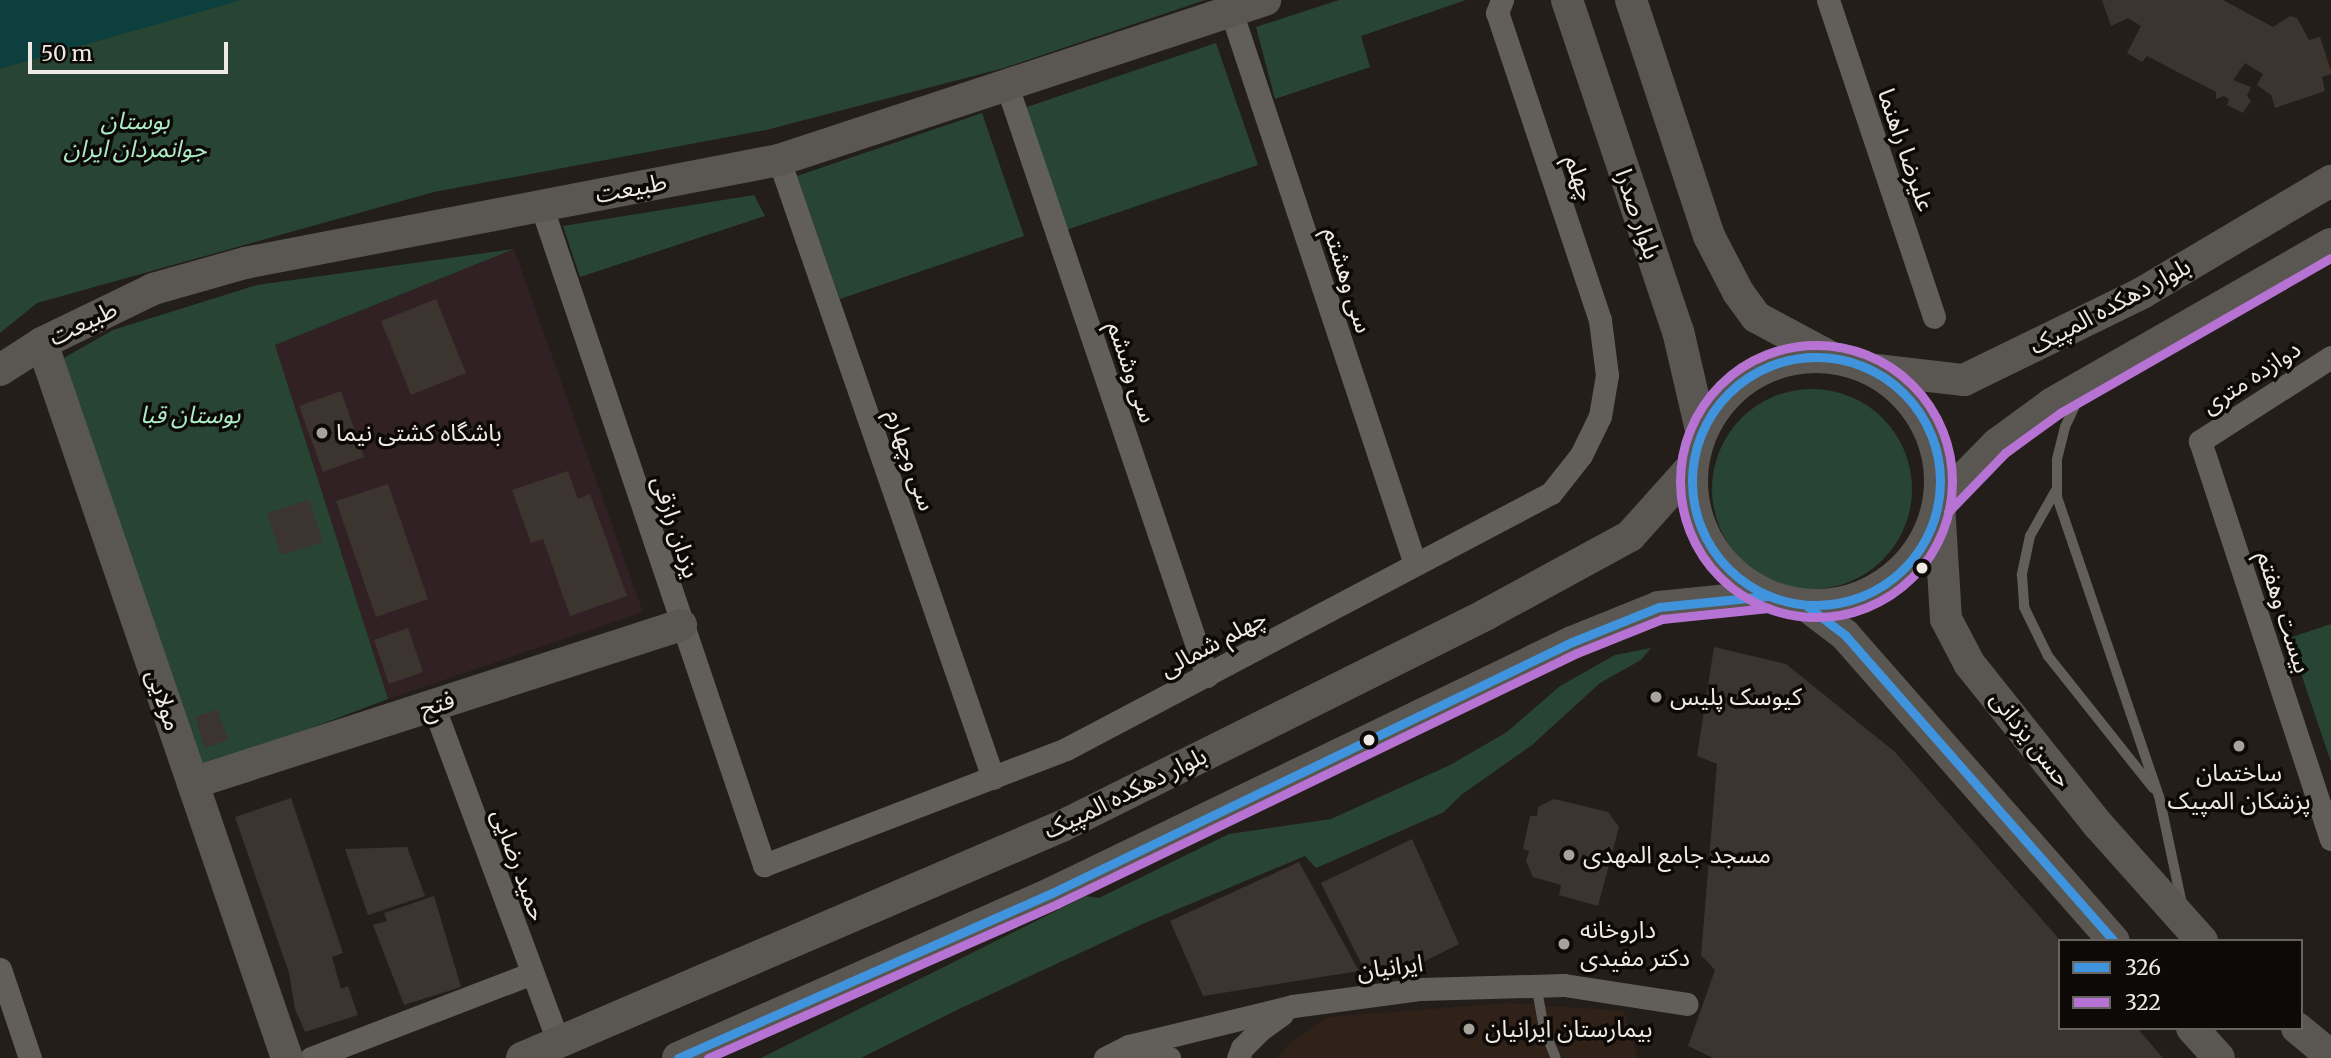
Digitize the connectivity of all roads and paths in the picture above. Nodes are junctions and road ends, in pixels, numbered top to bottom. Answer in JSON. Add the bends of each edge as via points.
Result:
{"nodes":[{"id":1,"x":1265,"y":0,"type":"edge"},
{"id":2,"x":1502,"y":0,"type":"edge"},
{"id":3,"x":1567,"y":0,"type":"edge"},
{"id":4,"x":1630,"y":0,"type":"edge"},
{"id":5,"x":1828,"y":0,"type":"edge"},
{"id":6,"x":1231,"y":11,"type":"junction"},
{"id":7,"x":1007,"y":86,"type":"junction"},
{"id":8,"x":779,"y":160,"type":"junction"},
{"id":9,"x":2331,"y":181,"type":"edge"},
{"id":10,"x":541,"y":205,"type":"junction"},
{"id":11,"x":2331,"y":244,"type":"edge"},
{"id":12,"x":1934,"y":317,"type":"dead end"},
{"id":13,"x":42,"y":343,"type":"junction"},
{"id":14,"x":1828,"y":356,"type":"junction"},
{"id":15,"x":2331,"y":357,"type":"edge"},
{"id":16,"x":0,"y":370,"type":"edge"},
{"id":17,"x":1874,"y":370,"type":"junction"},
{"id":18,"x":1607,"y":375,"type":"joint"},
{"id":19,"x":2085,"y":385,"type":"junction"},
{"id":20,"x":1701,"y":430,"type":"junction"},
{"id":21,"x":2200,"y":441,"type":"joint"},
{"id":22,"x":1691,"y":468,"type":"junction"},
{"id":23,"x":2057,"y":488,"type":"junction"},
{"id":24,"x":1939,"y":503,"type":"junction"},
{"id":25,"x":1415,"y":564,"type":"junction"},
{"id":26,"x":1767,"y":596,"type":"junction"},
{"id":27,"x":1807,"y":606,"type":"junction"},
{"id":28,"x":681,"y":625,"type":"junction"},
{"id":29,"x":1207,"y":676,"type":"junction"},
{"id":30,"x":433,"y":705,"type":"junction"},
{"id":31,"x":993,"y":778,"type":"junction"},
{"id":32,"x":193,"y":783,"type":"junction"},
{"id":33,"x":2159,"y":796,"type":"junction"},
{"id":34,"x":2331,"y":839,"type":"edge"},
{"id":35,"x":764,"y":865,"type":"joint"},
{"id":36,"x":2194,"y":932,"type":"edge"},
{"id":37,"x":2111,"y":939,"type":"edge"},
{"id":38,"x":0,"y":969,"type":"edge"},
{"id":39,"x":532,"y":973,"type":"junction"},
{"id":40,"x":1536,"y":984,"type":"junction"},
{"id":41,"x":1687,"y":1004,"type":"dead end"},
{"id":42,"x":1293,"y":1006,"type":"junction"},
{"id":43,"x":2194,"y":1030,"type":"edge"},
{"id":44,"x":2281,"y":1030,"type":"edge"},
{"id":45,"x":2299,"y":1030,"type":"edge"},
{"id":46,"x":558,"y":1042,"type":"junction"},
{"id":47,"x":1129,"y":1046,"type":"junction"},
{"id":48,"x":2331,"y":1056,"type":"edge"},
{"id":49,"x":2218,"y":1057,"type":"edge"},
{"id":50,"x":30,"y":1058,"type":"edge"},
{"id":51,"x":286,"y":1058,"type":"edge"},
{"id":52,"x":311,"y":1058,"type":"edge"},
{"id":53,"x":522,"y":1058,"type":"edge"},
{"id":54,"x":678,"y":1058,"type":"edge"},
{"id":55,"x":1105,"y":1058,"type":"edge"},
{"id":56,"x":1169,"y":1058,"type":"edge"},
{"id":57,"x":1238,"y":1058,"type":"edge"},
{"id":58,"x":1556,"y":1058,"type":"edge"},
{"id":59,"x":2305,"y":1058,"type":"edge"}],
"edges":[{"from":1,"to":6,"type":"main road","name":"طبیعت"},
{"from":2,"to":18,"type":"street","name":"چهلم","via":[[1497,13],[1600,320]]},
{"from":3,"to":20,"type":"main road","name":"بلوار صدرا","via":[[1678,331]]},
{"from":4,"to":14,"type":"main road","via":[[1709,236],[1738,292],[1756,317]]},
{"from":5,"to":12,"type":"street","name":"علیرضا راهنما"},
{"from":6,"to":7,"type":"main road","name":"طبیعت"},
{"from":6,"to":25,"type":"street","name":"سی وهشتم"},
{"from":7,"to":8,"type":"main road","name":"طبیعت"},
{"from":7,"to":29,"type":"street","name":"سی وششم"},
{"from":8,"to":10,"type":"main road","name":"طبیعت"},
{"from":8,"to":31,"type":"street","name":"سی وچهارم"},
{"from":9,"to":17,"type":"main road","name":"بلوار دهکده المپیک","via":[[2142,293],[1964,380]]},
{"from":10,"to":13,"type":"main road","name":"طبیعت","via":[[245,263],[153,289]]},
{"from":10,"to":28,"type":"street","name":"یزدان رازقی"},
{"from":11,"to":19,"type":"main road"},
{"from":13,"to":16,"type":"main road","name":"طبیعت"},
{"from":13,"to":32,"type":"main road","name":"مولایی"},
{"from":14,"to":17,"type":"main road"},
{"from":14,"to":20,"type":"main road","via":[[1789,358],[1752,372],[1722,397]]},
{"from":15,"to":21,"type":"street","name":"دوازده متری"},
{"from":17,"to":24,"type":"main road","via":[[1905,394],[1928,426],[1940,463]]},
{"from":18,"to":25,"type":"street","name":"چهلم شمالی","via":[[1600,416],[1581,455],[1551,494]]},
{"from":19,"to":23,"type":"lane","via":[[2065,427],[2057,460]]},
{"from":19,"to":24,"type":"main road","via":[[1997,444]]},
{"from":20,"to":22,"type":"main road"},
{"from":21,"to":34,"type":"street","name":"بیست وهفتم"},
{"from":22,"to":26,"type":"main road","via":[[1693,507],[1708,544],[1733,575]]},
{"from":22,"to":46,"type":"main road","name":"بلوار دهکده المپیک","via":[[1630,536],[1485,615],[1062,826]]},
{"from":23,"to":33,"type":"lane"},
{"from":23,"to":33,"type":"lane","via":[[2030,536],[2022,575],[2024,607],[2049,656]]},
{"from":24,"to":27,"type":"main road","via":[[1927,537],[1906,568],[1878,590],[1844,603]]},
{"from":24,"to":36,"type":"main road","name":"حسن یزدانی","via":[[1946,619],[1969,663],[2099,826]]},
{"from":25,"to":29,"type":"street","name":"چهلم شمالی"},
{"from":26,"to":27,"type":"main road"},
{"from":26,"to":54,"type":"main road","via":[[1659,607],[1572,642],[1052,893]]},
{"from":27,"to":37,"type":"main road","via":[[1845,635]]},
{"from":28,"to":30,"type":"main road","name":"فتح"},
{"from":28,"to":35,"type":"street","name":"یزدان رازقی"},
{"from":29,"to":31,"type":"street","name":"چهلم شمالی","via":[[1066,749]]},
{"from":30,"to":32,"type":"main road","name":"فتح"},
{"from":30,"to":39,"type":"street","name":"حمید رضایی"},
{"from":31,"to":35,"type":"street","name":"چهلم شمالی"},
{"from":32,"to":51,"type":"main road","name":"مولایی"},
{"from":33,"to":36,"type":"lane"},
{"from":38,"to":50,"type":"street"},
{"from":39,"to":46,"type":"street","name":"حمید رضایی"},
{"from":39,"to":52,"type":"street"},
{"from":40,"to":41,"type":"street","name":"ایرانیان"},
{"from":40,"to":42,"type":"street","name":"ایرانیان","via":[[1421,989]]},
{"from":40,"to":58,"type":"lane","via":[[1544,1029]]},
{"from":42,"to":47,"type":"street","name":"ایرانیان"},
{"from":42,"to":57,"type":"street","via":[[1260,1030]]},
{"from":43,"to":49,"type":"main road"},
{"from":44,"to":59,"type":"main road"},
{"from":45,"to":48,"type":"main road"},
{"from":46,"to":53,"type":"main road","name":"بلوار دهکده المپیک"},
{"from":47,"to":55,"type":"street","name":"ایرانیان"},
{"from":47,"to":56,"type":"street"}]}
